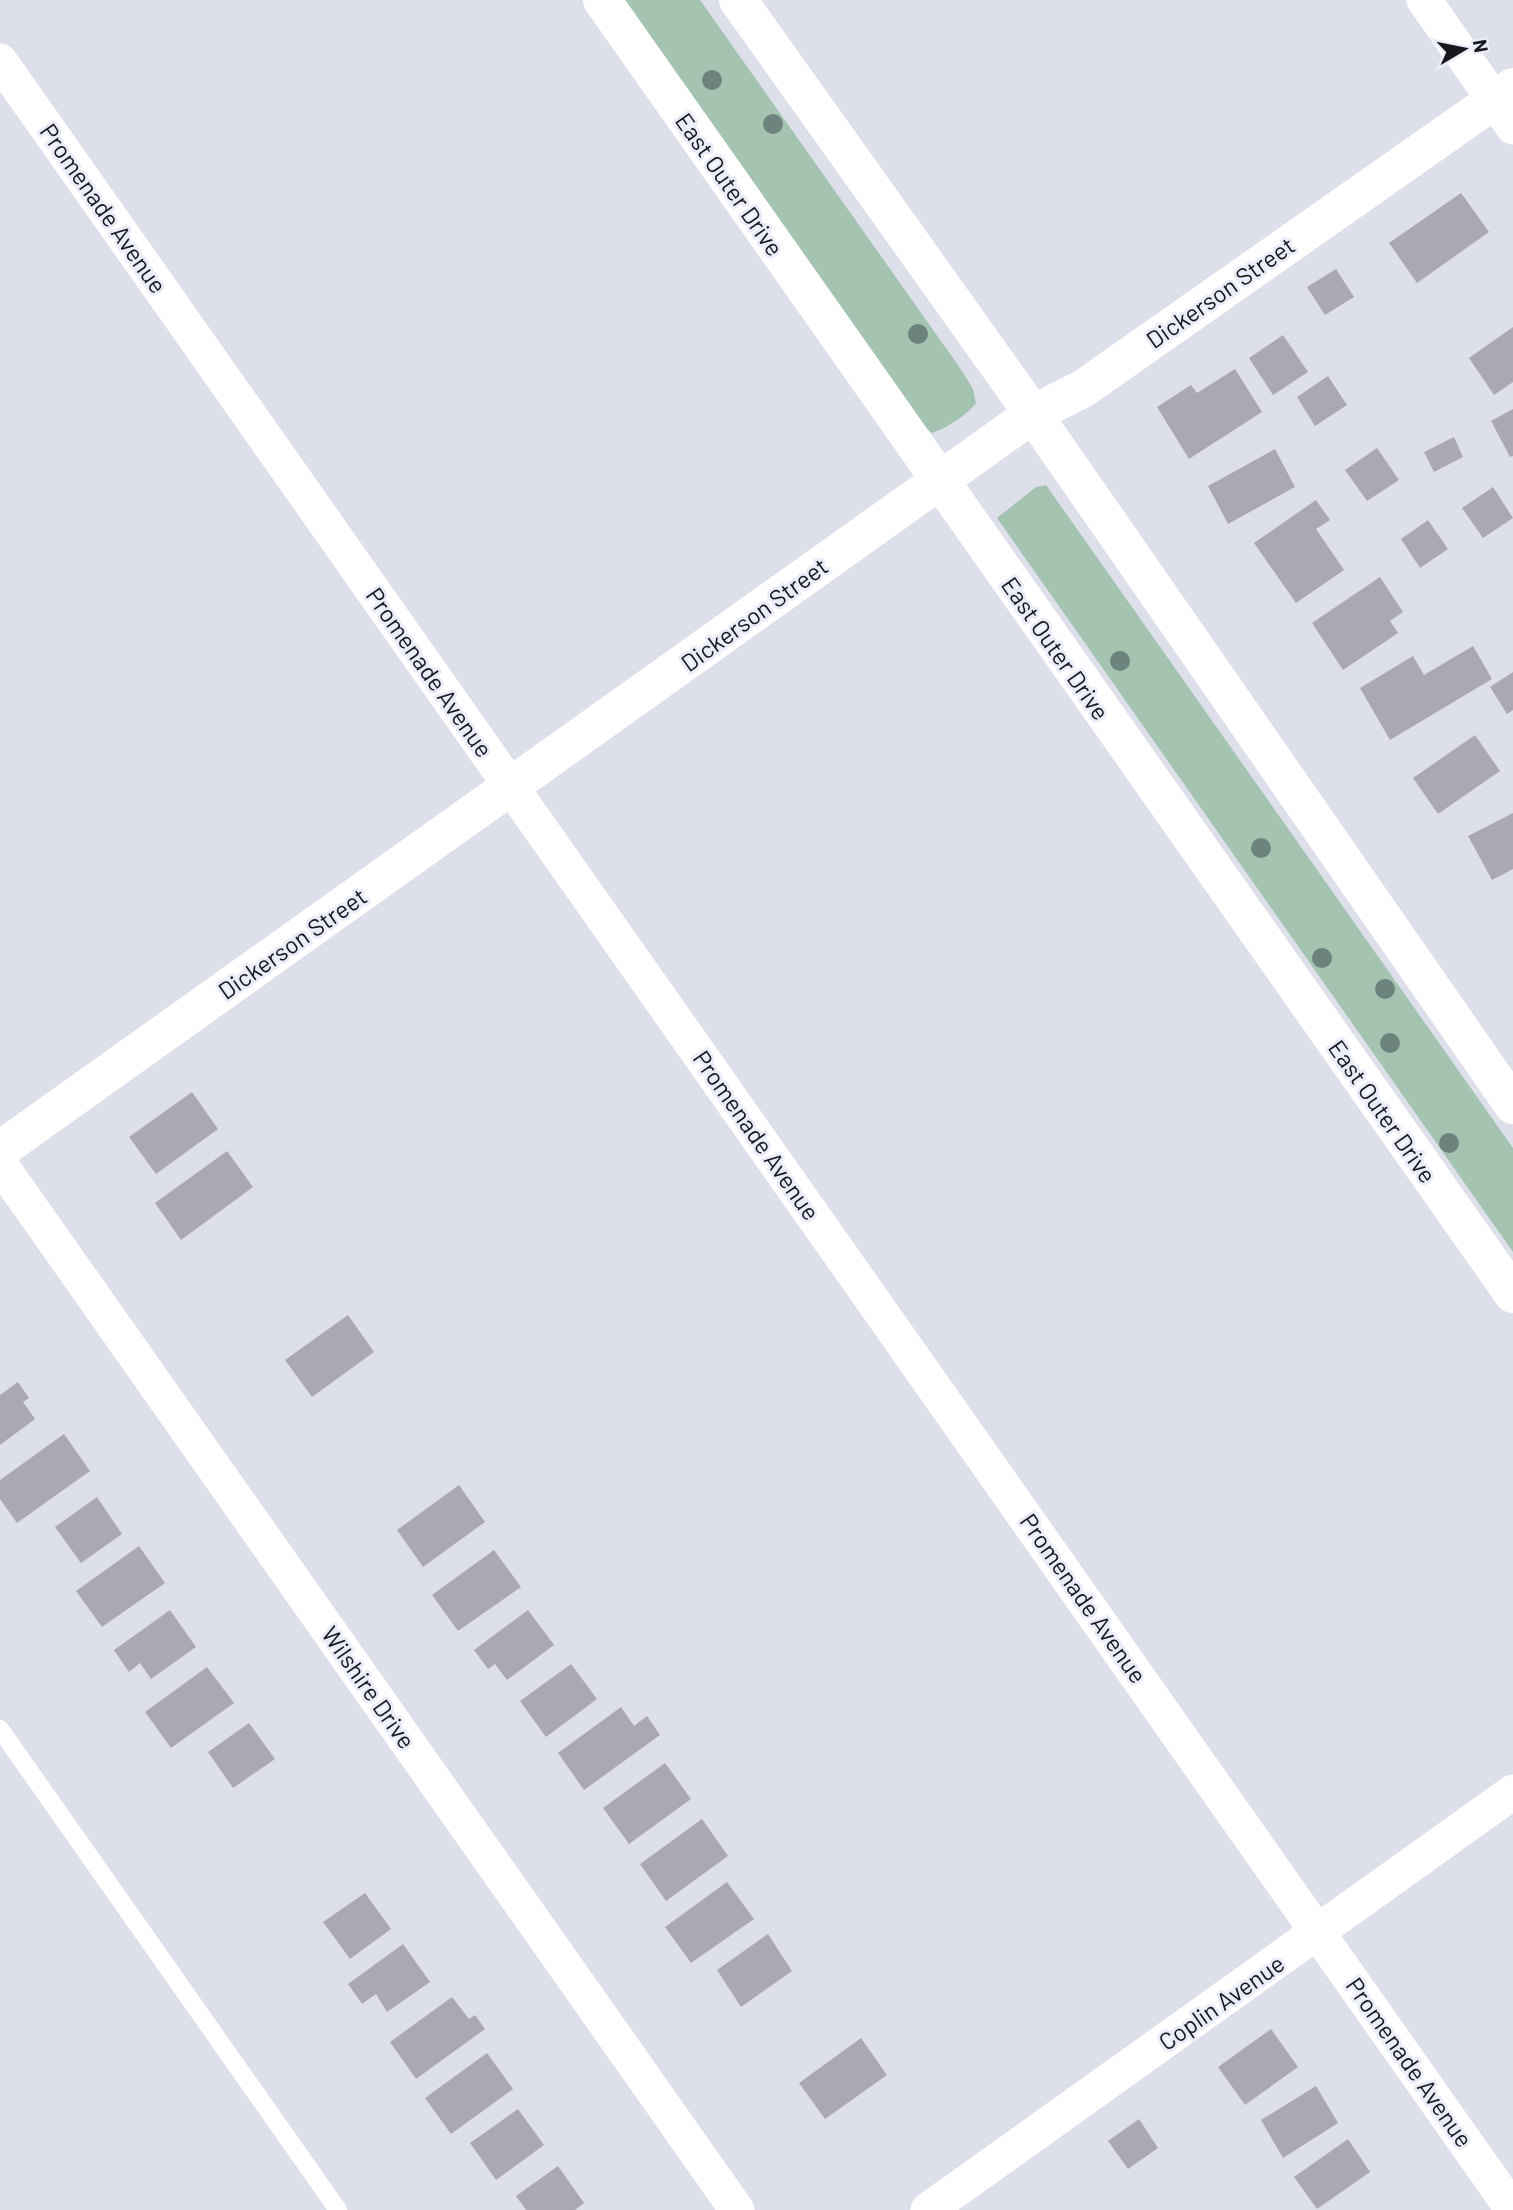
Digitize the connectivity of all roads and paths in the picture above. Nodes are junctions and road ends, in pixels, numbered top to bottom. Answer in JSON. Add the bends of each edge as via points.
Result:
{"nodes":[{"id":1,"x":602,"y":0,"type":"edge"},
{"id":2,"x":738,"y":0,"type":"edge"},
{"id":3,"x":1424,"y":0,"type":"edge"},
{"id":4,"x":0,"y":61,"type":"edge"},
{"id":5,"x":1507,"y":104,"type":"edge"},
{"id":6,"x":1033,"y":414,"type":"junction"},
{"id":7,"x":939,"y":482,"type":"junction"},
{"id":8,"x":512,"y":788,"type":"junction"},
{"id":9,"x":1513,"y":1105,"type":"edge"},
{"id":10,"x":0,"y":1150,"type":"edge"},
{"id":11,"x":0,"y":1164,"type":"edge"},
{"id":12,"x":1513,"y":1294,"type":"edge"},
{"id":13,"x":0,"y":1728,"type":"edge"},
{"id":14,"x":1513,"y":1793,"type":"edge"},
{"id":15,"x":1320,"y":1932,"type":"junction"},
{"id":16,"x":338,"y":2210,"type":"edge"},
{"id":17,"x":737,"y":2210,"type":"edge"},
{"id":18,"x":928,"y":2210,"type":"edge"},
{"id":19,"x":1513,"y":2210,"type":"edge"}],
"edges":[{"from":1,"to":7,"type":"street","name":"East Outer Drive"},
{"from":2,"to":6,"type":"street"},
{"from":3,"to":5,"type":"street"},
{"from":4,"to":8,"type":"street","name":"Promenade Avenue"},
{"from":5,"to":6,"type":"street","name":"Dickerson Street","via":[[1084,388]]},
{"from":6,"to":7,"type":"street","name":"Dickerson Street"},
{"from":6,"to":9,"type":"street"},
{"from":7,"to":8,"type":"street","name":"Dickerson Street"},
{"from":7,"to":12,"type":"street","name":"East Outer Drive"},
{"from":8,"to":10,"type":"street","name":"Dickerson Street"},
{"from":8,"to":15,"type":"street","name":"Promenade Avenue"},
{"from":11,"to":17,"type":"street","name":"Wilshire Drive"},
{"from":13,"to":16,"type":"lane"},
{"from":14,"to":15,"type":"street","name":"Coplin Avenue"},
{"from":15,"to":18,"type":"street","name":"Coplin Avenue"},
{"from":15,"to":19,"type":"street","name":"Promenade Avenue"}]}
